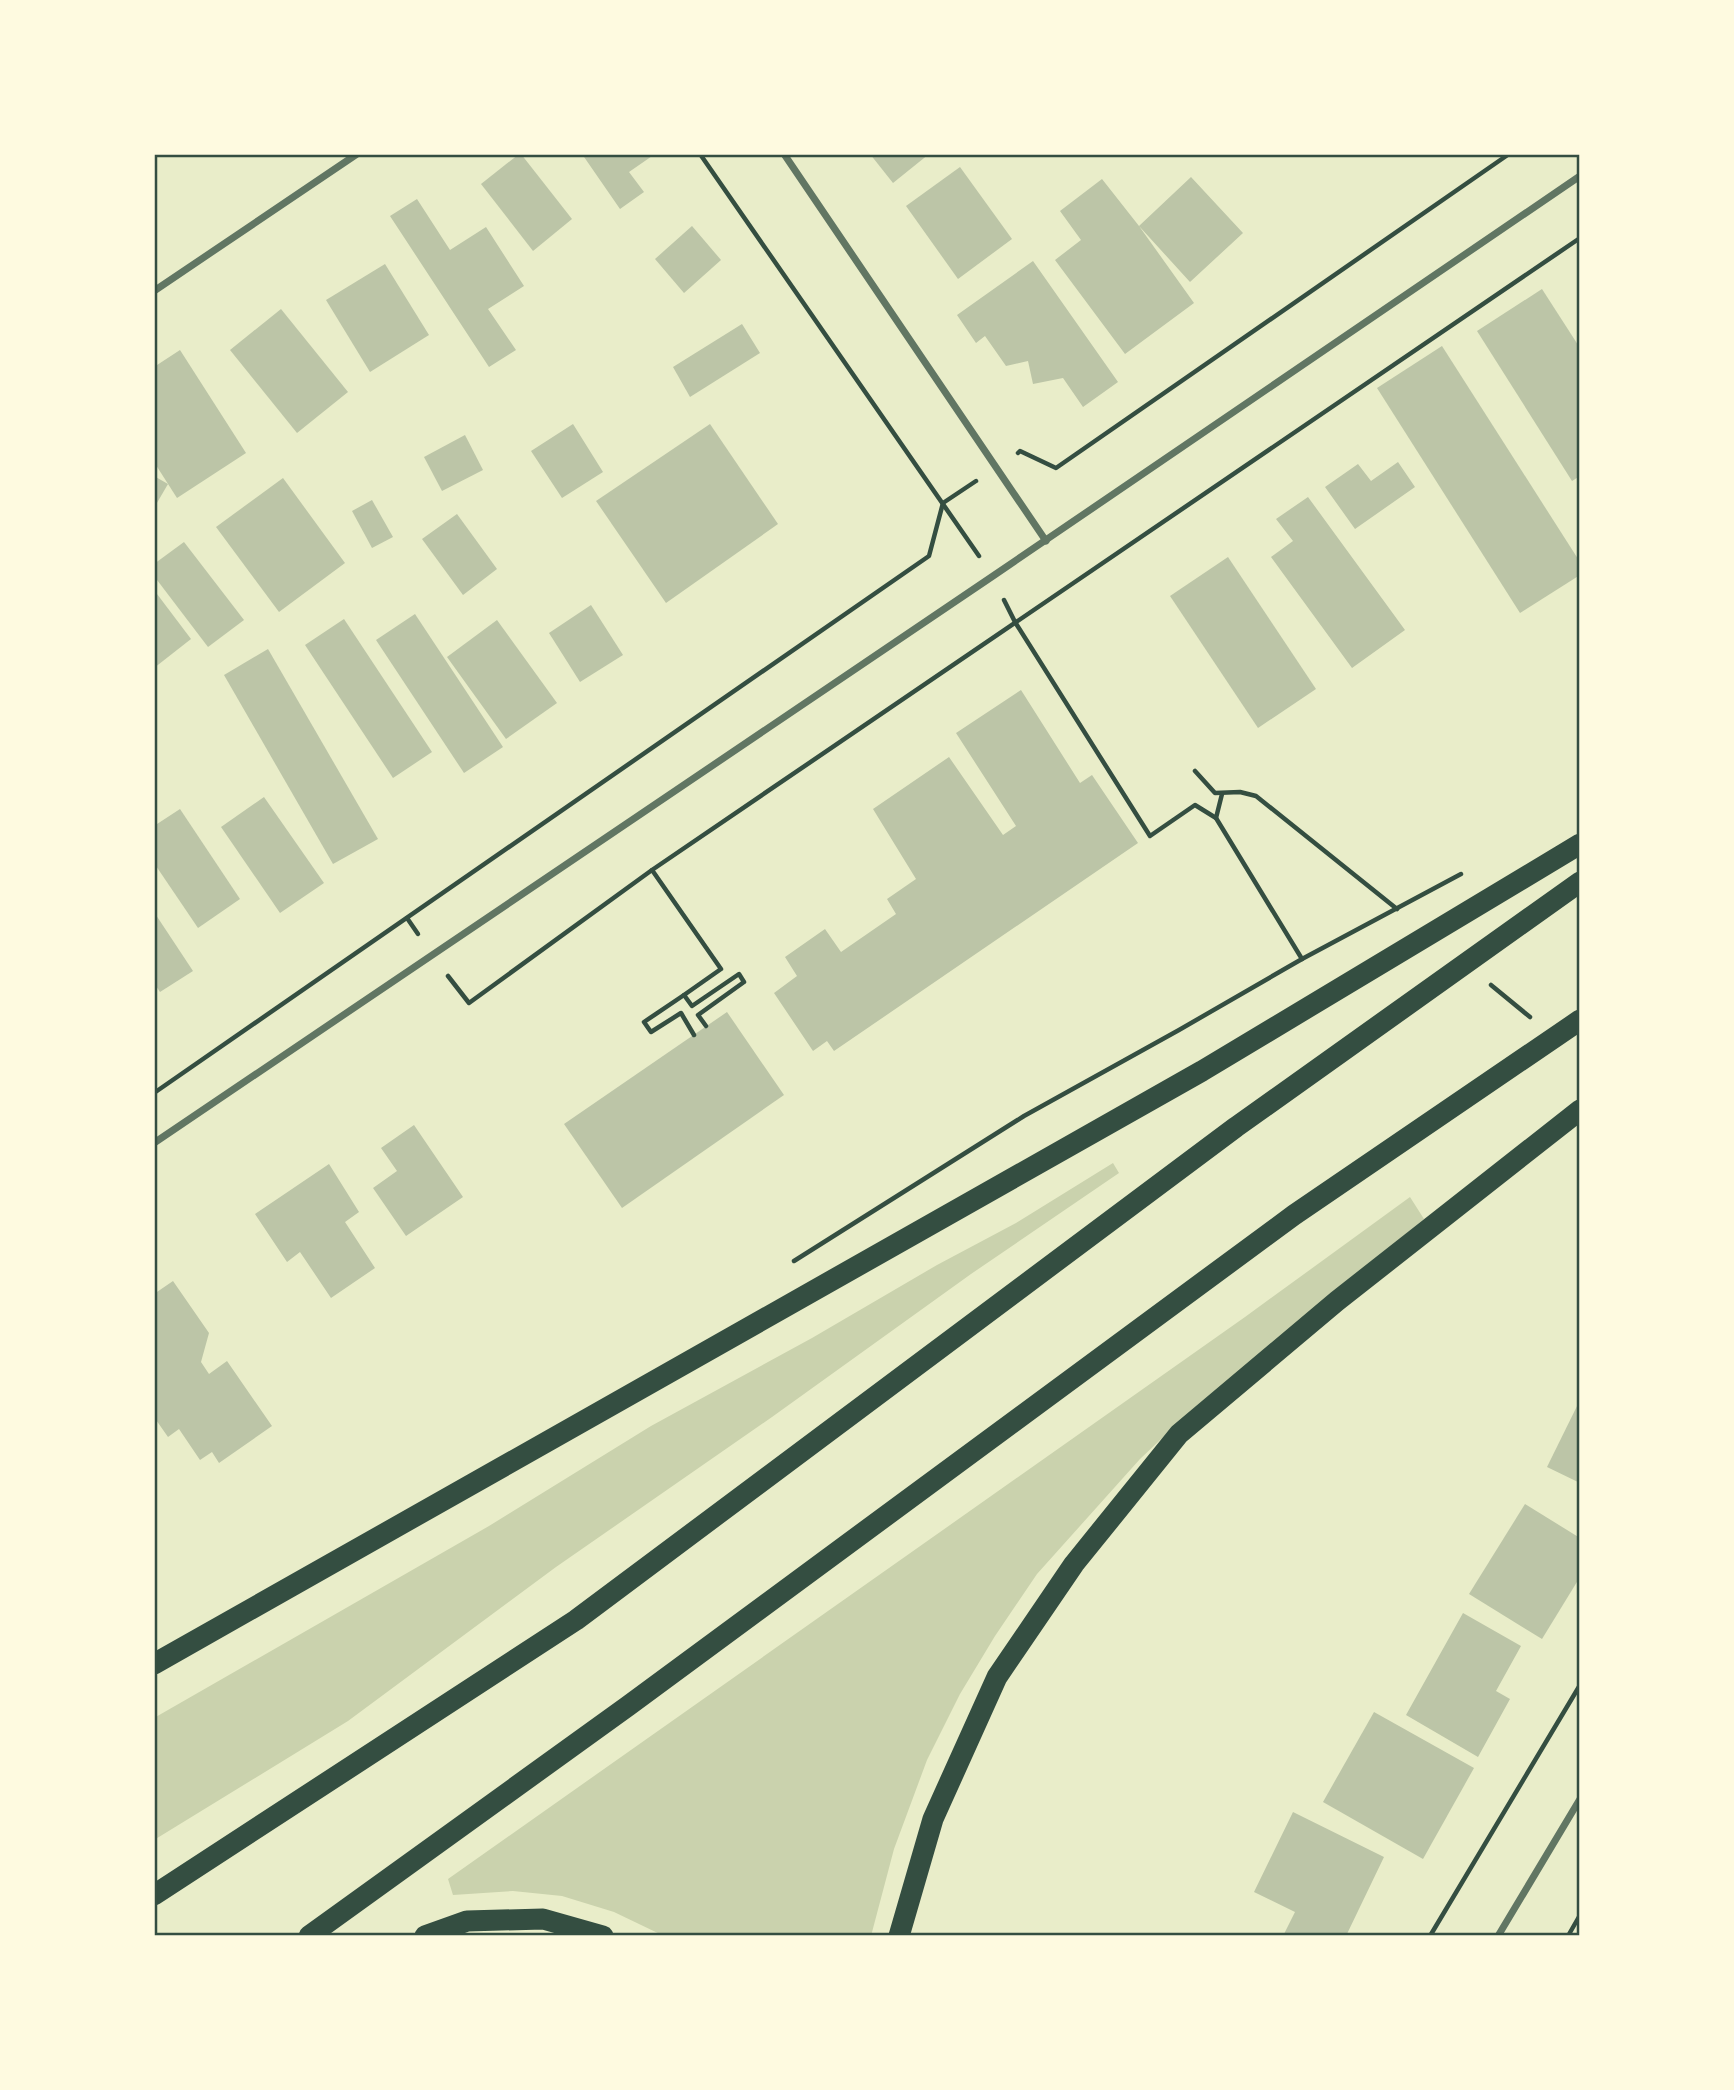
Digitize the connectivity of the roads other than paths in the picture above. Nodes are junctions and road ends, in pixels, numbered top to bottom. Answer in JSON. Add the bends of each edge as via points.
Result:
{"nodes":[{"id":1,"x":357,"y":154,"type":"edge"},
{"id":2,"x":784,"y":154,"type":"edge"},
{"id":3,"x":1580,"y":176,"type":"edge"},
{"id":4,"x":154,"y":291,"type":"edge"},
{"id":5,"x":1046,"y":541,"type":"junction"},
{"id":6,"x":1580,"y":844,"type":"edge"},
{"id":7,"x":1580,"y":882,"type":"edge"},
{"id":8,"x":1580,"y":1020,"type":"edge"},
{"id":9,"x":1580,"y":1110,"type":"edge"},
{"id":10,"x":154,"y":1143,"type":"edge"},
{"id":11,"x":154,"y":1664,"type":"edge"},
{"id":12,"x":1580,"y":1799,"type":"edge"},
{"id":13,"x":154,"y":1895,"type":"edge"},
{"id":14,"x":309,"y":1936,"type":"edge"},
{"id":15,"x":425,"y":1936,"type":"edge"},
{"id":16,"x":603,"y":1936,"type":"edge"},
{"id":17,"x":899,"y":1936,"type":"edge"},
{"id":18,"x":1498,"y":1936,"type":"edge"}],
"edges":[{"from":1,"to":4,"type":"street"},
{"from":2,"to":5,"type":"street"},
{"from":3,"to":5,"type":"street"},
{"from":5,"to":10,"type":"street"},
{"from":6,"to":11,"type":"highway","via":[[1202,1071]]},
{"from":7,"to":13,"type":"highway","via":[[1236,1126],[576,1620]]},
{"from":8,"to":14,"type":"highway","via":[[1294,1215]]},
{"from":9,"to":17,"type":"highway","via":[[1337,1301],[1179,1434],[1074,1564],[997,1677],[933,1819]]},
{"from":12,"to":18,"type":"street"},
{"from":15,"to":16,"type":"highway","via":[[467,1920],[543,1919]]}]}
